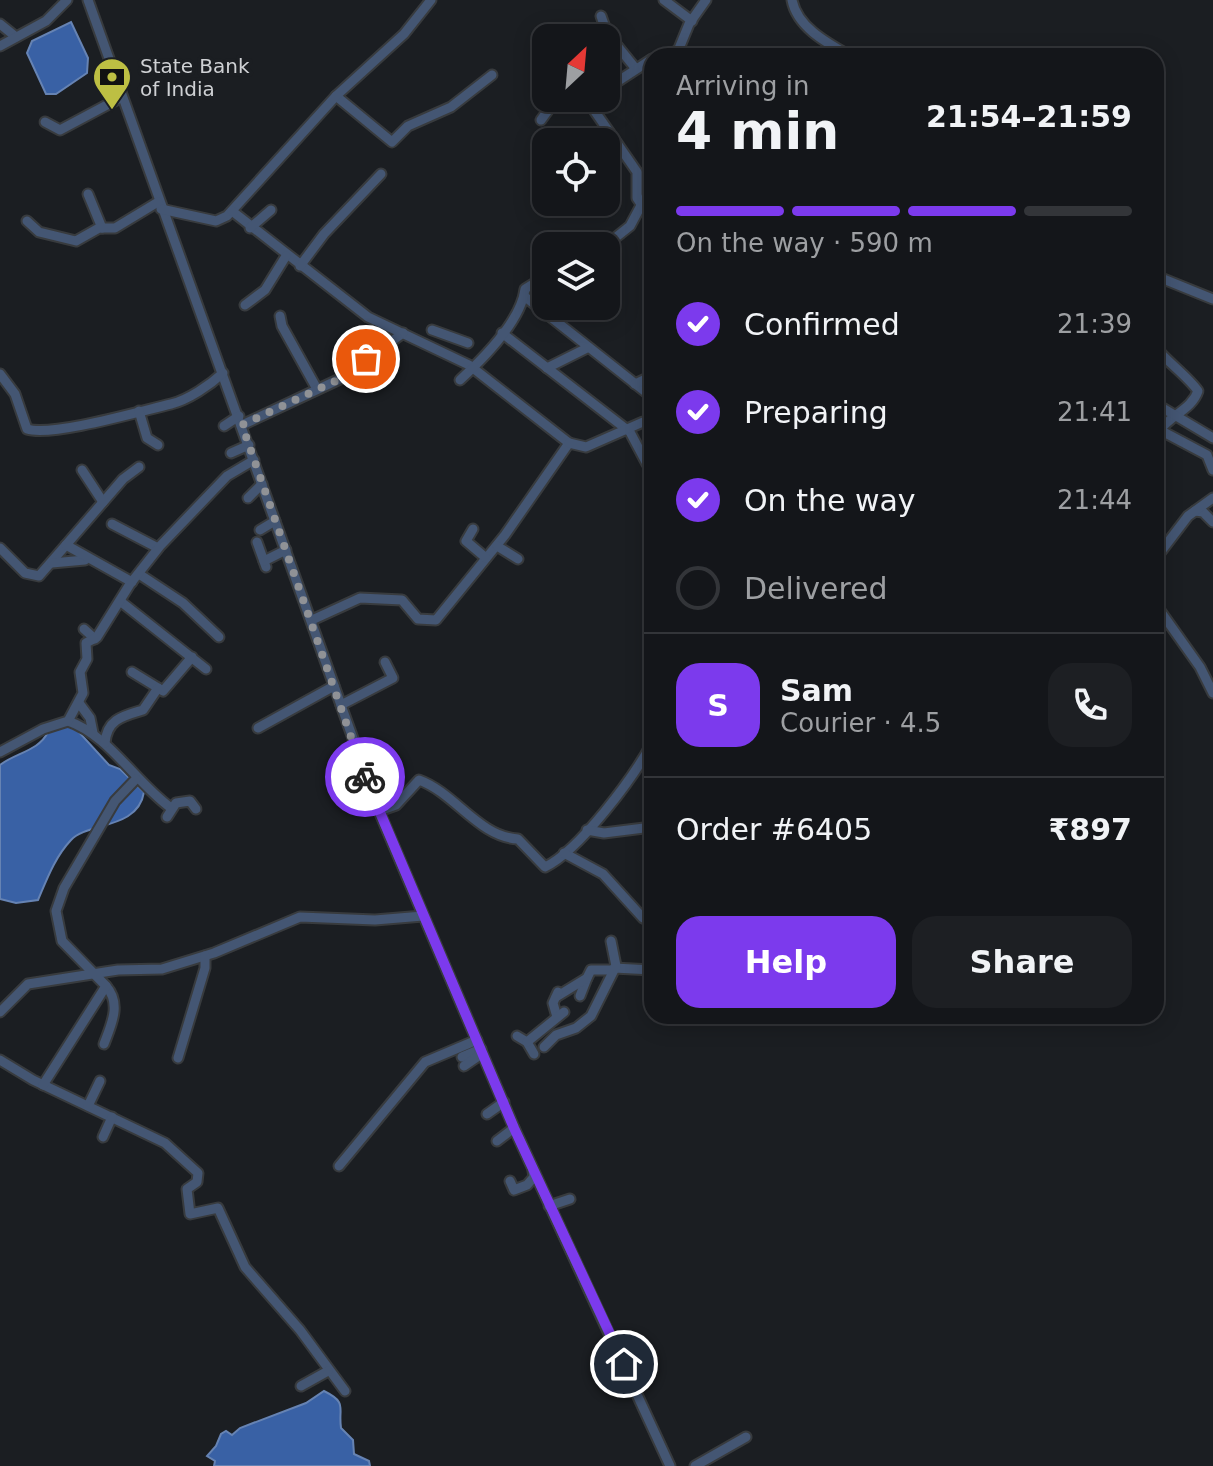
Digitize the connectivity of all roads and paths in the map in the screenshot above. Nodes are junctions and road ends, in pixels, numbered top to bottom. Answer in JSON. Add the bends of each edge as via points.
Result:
{"nodes":[{"id":1,"x":67,"y":0,"type":"edge"},
{"id":2,"x":88,"y":0,"type":"edge"},
{"id":3,"x":431,"y":0,"type":"edge"},
{"id":4,"x":664,"y":0,"type":"edge"},
{"id":5,"x":706,"y":0,"type":"edge"},
{"id":6,"x":792,"y":0,"type":"edge"},
{"id":7,"x":601,"y":16,"type":"dead end"},
{"id":8,"x":692,"y":21,"type":"junction"},
{"id":9,"x":0,"y":24,"type":"edge"},
{"id":10,"x":16,"y":37,"type":"junction"},
{"id":11,"x":0,"y":46,"type":"edge"},
{"id":12,"x":682,"y":48,"type":"edge"},
{"id":13,"x":838,"y":48,"type":"edge"},
{"id":14,"x":644,"y":64,"type":"edge"},
{"id":15,"x":636,"y":69,"type":"junction"},
{"id":16,"x":492,"y":75,"type":"dead end"},
{"id":17,"x":620,"y":80,"type":"edge"},
{"id":18,"x":336,"y":96,"type":"junction"},
{"id":19,"x":120,"y":98,"type":"junction"},
{"id":20,"x":547,"y":112,"type":"edge"},
{"id":21,"x":593,"y":112,"type":"edge"},
{"id":22,"x":541,"y":120,"type":"dead end"},
{"id":23,"x":45,"y":122,"type":"dead end"},
{"id":24,"x":381,"y":174,"type":"dead end"},
{"id":25,"x":88,"y":194,"type":"dead end"},
{"id":26,"x":644,"y":199,"type":"edge"},
{"id":27,"x":641,"y":204,"type":"junction"},
{"id":28,"x":160,"y":206,"type":"junction"},
{"id":29,"x":271,"y":210,"type":"dead end"},
{"id":30,"x":232,"y":211,"type":"junction"},
{"id":31,"x":27,"y":221,"type":"dead end"},
{"id":32,"x":102,"y":228,"type":"junction"},
{"id":33,"x":250,"y":228,"type":"junction"},
{"id":34,"x":620,"y":234,"type":"edge"},
{"id":35,"x":286,"y":256,"type":"junction"},
{"id":36,"x":300,"y":266,"type":"junction"},
{"id":37,"x":1164,"y":279,"type":"edge"},
{"id":38,"x":532,"y":285,"type":"edge"},
{"id":39,"x":524,"y":296,"type":"junction"},
{"id":40,"x":1213,"y":299,"type":"edge"},
{"id":41,"x":245,"y":305,"type":"dead end"},
{"id":42,"x":280,"y":316,"type":"dead end"},
{"id":43,"x":432,"y":330,"type":"dead end"},
{"id":44,"x":403,"y":333,"type":"junction"},
{"id":45,"x":502,"y":333,"type":"junction"},
{"id":46,"x":457,"y":335,"type":"junction"},
{"id":47,"x":468,"y":343,"type":"dead end"},
{"id":48,"x":587,"y":348,"type":"junction"},
{"id":49,"x":1164,"y":357,"type":"edge"},
{"id":50,"x":456,"y":358,"type":"junction"},
{"id":51,"x":473,"y":368,"type":"junction"},
{"id":52,"x":547,"y":368,"type":"junction"},
{"id":53,"x":223,"y":373,"type":"junction"},
{"id":54,"x":1,"y":379,"type":"edge"},
{"id":55,"x":460,"y":380,"type":"dead end"},
{"id":56,"x":644,"y":380,"type":"edge"},
{"id":57,"x":635,"y":384,"type":"junction"},
{"id":58,"x":317,"y":389,"type":"junction"},
{"id":59,"x":644,"y":391,"type":"edge"},
{"id":60,"x":1164,"y":409,"type":"edge"},
{"id":61,"x":139,"y":411,"type":"junction"},
{"id":62,"x":1173,"y":415,"type":"junction"},
{"id":63,"x":240,"y":420,"type":"junction"},
{"id":64,"x":643,"y":422,"type":"dead end"},
{"id":65,"x":1164,"y":423,"type":"edge"},
{"id":66,"x":224,"y":426,"type":"dead end"},
{"id":67,"x":624,"y":428,"type":"junction"},
{"id":68,"x":1164,"y":432,"type":"edge"},
{"id":69,"x":1213,"y":438,"type":"edge"},
{"id":70,"x":569,"y":443,"type":"junction"},
{"id":71,"x":158,"y":445,"type":"dead end"},
{"id":72,"x":249,"y":445,"type":"junction"},
{"id":73,"x":231,"y":453,"type":"dead end"},
{"id":74,"x":644,"y":458,"type":"edge"},
{"id":75,"x":254,"y":460,"type":"junction"},
{"id":76,"x":139,"y":467,"type":"dead end"},
{"id":77,"x":82,"y":470,"type":"dead end"},
{"id":78,"x":1213,"y":470,"type":"edge"},
{"id":79,"x":262,"y":484,"type":"junction"},
{"id":80,"x":248,"y":498,"type":"dead end"},
{"id":81,"x":1213,"y":498,"type":"edge"},
{"id":82,"x":103,"y":502,"type":"junction"},
{"id":83,"x":1195,"y":511,"type":"junction"},
{"id":84,"x":275,"y":521,"type":"junction"},
{"id":85,"x":1213,"y":522,"type":"edge"},
{"id":86,"x":112,"y":524,"type":"dead end"},
{"id":87,"x":473,"y":529,"type":"dead end"},
{"id":88,"x":260,"y":530,"type":"dead end"},
{"id":89,"x":257,"y":542,"type":"dead end"},
{"id":90,"x":66,"y":545,"type":"junction"},
{"id":91,"x":497,"y":546,"type":"junction"},
{"id":92,"x":1164,"y":546,"type":"edge"},
{"id":93,"x":0,"y":548,"type":"edge"},
{"id":94,"x":158,"y":548,"type":"junction"},
{"id":95,"x":286,"y":550,"type":"junction"},
{"id":96,"x":486,"y":558,"type":"junction"},
{"id":97,"x":518,"y":559,"type":"dead end"},
{"id":98,"x":89,"y":560,"type":"junction"},
{"id":99,"x":52,"y":563,"type":"junction"},
{"id":100,"x":139,"y":574,"type":"junction"},
{"id":101,"x":132,"y":582,"type":"junction"},
{"id":102,"x":120,"y":601,"type":"junction"},
{"id":103,"x":1164,"y":616,"type":"edge"},
{"id":104,"x":312,"y":620,"type":"junction"},
{"id":105,"x":84,"y":629,"type":"dead end"},
{"id":106,"x":219,"y":637,"type":"dead end"},
{"id":107,"x":95,"y":639,"type":"junction"},
{"id":108,"x":192,"y":657,"type":"junction"},
{"id":109,"x":385,"y":662,"type":"dead end"},
{"id":110,"x":206,"y":669,"type":"dead end"},
{"id":111,"x":132,"y":672,"type":"dead end"},
{"id":112,"x":334,"y":686,"type":"junction"},
{"id":113,"x":158,"y":688,"type":"junction"},
{"id":114,"x":1213,"y":693,"type":"edge"},
{"id":115,"x":79,"y":703,"type":"junction"},
{"id":116,"x":341,"y":705,"type":"junction"},
{"id":117,"x":68,"y":721,"type":"junction"},
{"id":118,"x":258,"y":728,"type":"dead end"},
{"id":119,"x":93,"y":733,"type":"junction"},
{"id":120,"x":105,"y":743,"type":"junction"},
{"id":121,"x":0,"y":752,"type":"edge"},
{"id":122,"x":644,"y":756,"type":"edge"},
{"id":123,"x":136,"y":779,"type":"junction"},
{"id":124,"x":196,"y":809,"type":"dead end"},
{"id":125,"x":379,"y":811,"type":"junction"},
{"id":126,"x":644,"y":828,"type":"edge"},
{"id":127,"x":587,"y":830,"type":"junction"},
{"id":128,"x":564,"y":853,"type":"junction"},
{"id":129,"x":423,"y":916,"type":"junction"},
{"id":130,"x":644,"y":918,"type":"edge"},
{"id":131,"x":611,"y":941,"type":"dead end"},
{"id":132,"x":205,"y":956,"type":"junction"},
{"id":133,"x":614,"y":969,"type":"junction"},
{"id":134,"x":644,"y":970,"type":"edge"},
{"id":135,"x":92,"y":973,"type":"junction"},
{"id":136,"x":587,"y":978,"type":"junction"},
{"id":137,"x":106,"y":986,"type":"junction"},
{"id":138,"x":580,"y":996,"type":"dead end"},
{"id":139,"x":0,"y":1012,"type":"edge"},
{"id":140,"x":517,"y":1036,"type":"dead end"},
{"id":141,"x":527,"y":1042,"type":"junction"},
{"id":142,"x":104,"y":1044,"type":"dead end"},
{"id":143,"x":479,"y":1046,"type":"junction"},
{"id":144,"x":544,"y":1047,"type":"dead end"},
{"id":145,"x":534,"y":1054,"type":"dead end"},
{"id":146,"x":178,"y":1058,"type":"dead end"},
{"id":147,"x":0,"y":1060,"type":"edge"},
{"id":148,"x":463,"y":1062,"type":"dead end"},
{"id":149,"x":100,"y":1081,"type":"dead end"},
{"id":150,"x":43,"y":1085,"type":"junction"},
{"id":151,"x":504,"y":1102,"type":"junction"},
{"id":152,"x":88,"y":1106,"type":"junction"},
{"id":153,"x":487,"y":1114,"type":"dead end"},
{"id":154,"x":112,"y":1117,"type":"junction"},
{"id":155,"x":514,"y":1128,"type":"junction"},
{"id":156,"x":103,"y":1137,"type":"dead end"},
{"id":157,"x":497,"y":1141,"type":"dead end"},
{"id":158,"x":339,"y":1166,"type":"dead end"},
{"id":159,"x":533,"y":1168,"type":"junction"},
{"id":160,"x":510,"y":1181,"type":"dead end"},
{"id":161,"x":570,"y":1199,"type":"dead end"},
{"id":162,"x":549,"y":1206,"type":"junction"},
{"id":163,"x":328,"y":1371,"type":"junction"},
{"id":164,"x":301,"y":1386,"type":"dead end"},
{"id":165,"x":345,"y":1391,"type":"dead end"},
{"id":166,"x":746,"y":1437,"type":"dead end"},
{"id":167,"x":670,"y":1466,"type":"edge"},
{"id":168,"x":695,"y":1466,"type":"edge"}],
"edges":[{"from":1,"to":10,"type":"street","via":[[46,21]]},
{"from":2,"to":19,"type":"street"},
{"from":3,"to":18,"type":"street","via":[[404,34]]},
{"from":4,"to":8,"type":"street"},
{"from":5,"to":8,"type":"street"},
{"from":6,"to":13,"type":"street","via":[[804,25]]},
{"from":7,"to":15,"type":"street","via":[[607,33]]},
{"from":8,"to":12,"type":"street"},
{"from":9,"to":10,"type":"street"},
{"from":10,"to":11,"type":"street"},
{"from":14,"to":15,"type":"street"},
{"from":15,"to":17,"type":"street"},
{"from":16,"to":18,"type":"street","via":[[451,107],[408,126],[392,142]]},
{"from":18,"to":30,"type":"street"},
{"from":19,"to":23,"type":"street","via":[[60,130]]},
{"from":19,"to":28,"type":"street"},
{"from":20,"to":22,"type":"street"},
{"from":21,"to":27,"type":"street","via":[[637,172]]},
{"from":24,"to":36,"type":"street"},
{"from":25,"to":32,"type":"street"},
{"from":26,"to":27,"type":"street"},
{"from":27,"to":34,"type":"street"},
{"from":28,"to":30,"type":"street","via":[[216,221]]},
{"from":28,"to":32,"type":"street","via":[[115,228]]},
{"from":28,"to":53,"type":"street"},
{"from":29,"to":33,"type":"street"},
{"from":30,"to":33,"type":"street"},
{"from":31,"to":32,"type":"street","via":[[39,232],[63,240],[82,239]]},
{"from":33,"to":35,"type":"street"},
{"from":35,"to":36,"type":"street"},
{"from":35,"to":41,"type":"street","via":[[265,290]]},
{"from":36,"to":44,"type":"street","via":[[368,317]]},
{"from":37,"to":40,"type":"street"},
{"from":38,"to":39,"type":"street"},
{"from":39,"to":45,"type":"street"},
{"from":39,"to":48,"type":"street"},
{"from":42,"to":58,"type":"street"},
{"from":43,"to":46,"type":"street"},
{"from":44,"to":50,"type":"street"},
{"from":44,"to":58,"type":"street","via":[[342,378]]},
{"from":45,"to":51,"type":"street"},
{"from":45,"to":52,"type":"street"},
{"from":46,"to":47,"type":"street"},
{"from":46,"to":50,"type":"street"},
{"from":48,"to":52,"type":"street"},
{"from":48,"to":57,"type":"street"},
{"from":49,"to":62,"type":"street","via":[[1198,391],[1192,403]]},
{"from":50,"to":51,"type":"street"},
{"from":51,"to":55,"type":"street"},
{"from":51,"to":70,"type":"street"},
{"from":52,"to":67,"type":"street"},
{"from":53,"to":61,"type":"street","via":[[172,404]]},
{"from":53,"to":63,"type":"street"},
{"from":54,"to":61,"type":"street","via":[[31,431]]},
{"from":56,"to":57,"type":"street"},
{"from":57,"to":59,"type":"street"},
{"from":58,"to":63,"type":"street"},
{"from":60,"to":62,"type":"street"},
{"from":61,"to":71,"type":"street","via":[[147,438]]},
{"from":62,"to":65,"type":"street"},
{"from":62,"to":69,"type":"street"},
{"from":63,"to":66,"type":"street"},
{"from":63,"to":72,"type":"street"},
{"from":64,"to":67,"type":"street"},
{"from":67,"to":70,"type":"street","via":[[586,447]]},
{"from":67,"to":74,"type":"street"},
{"from":68,"to":78,"type":"street","via":[[1207,455]]},
{"from":70,"to":91,"type":"street"},
{"from":72,"to":73,"type":"street"},
{"from":72,"to":75,"type":"street"},
{"from":75,"to":79,"type":"street"},
{"from":75,"to":94,"type":"street","via":[[227,476]]},
{"from":76,"to":82,"type":"street"},
{"from":77,"to":82,"type":"street"},
{"from":79,"to":80,"type":"street"},
{"from":79,"to":84,"type":"street"},
{"from":81,"to":83,"type":"street"},
{"from":82,"to":90,"type":"street"},
{"from":83,"to":85,"type":"street"},
{"from":83,"to":92,"type":"street"},
{"from":84,"to":88,"type":"street"},
{"from":84,"to":95,"type":"street"},
{"from":86,"to":94,"type":"street"},
{"from":87,"to":96,"type":"street","via":[[466,541]]},
{"from":89,"to":95,"type":"street","via":[[265,564]]},
{"from":90,"to":98,"type":"street"},
{"from":90,"to":99,"type":"street"},
{"from":91,"to":96,"type":"street"},
{"from":91,"to":97,"type":"street"},
{"from":93,"to":99,"type":"street","via":[[31,576],[39,576]]},
{"from":94,"to":100,"type":"street"},
{"from":95,"to":104,"type":"street"},
{"from":96,"to":104,"type":"street","via":[[433,621],[418,619],[402,600],[365,597]]},
{"from":98,"to":99,"type":"street"},
{"from":98,"to":101,"type":"street"},
{"from":100,"to":101,"type":"street"},
{"from":100,"to":106,"type":"street","via":[[183,603]]},
{"from":101,"to":102,"type":"street"},
{"from":102,"to":107,"type":"street"},
{"from":102,"to":108,"type":"street"},
{"from":103,"to":114,"type":"street"},
{"from":104,"to":112,"type":"street"},
{"from":105,"to":107,"type":"street"},
{"from":107,"to":115,"type":"street","via":[[86,643]]},
{"from":108,"to":110,"type":"street"},
{"from":108,"to":113,"type":"street","via":[[167,689]]},
{"from":109,"to":116,"type":"street","via":[[393,678]]},
{"from":111,"to":113,"type":"street"},
{"from":112,"to":116,"type":"street"},
{"from":112,"to":118,"type":"street"},
{"from":113,"to":120,"type":"street","via":[[143,710],[110,726]]},
{"from":115,"to":117,"type":"street"},
{"from":115,"to":119,"type":"street"},
{"from":116,"to":125,"type":"street"},
{"from":117,"to":119,"type":"street"},
{"from":117,"to":121,"type":"street"},
{"from":119,"to":120,"type":"street"},
{"from":120,"to":123,"type":"street"},
{"from":122,"to":127,"type":"street"},
{"from":123,"to":124,"type":"street","via":[[169,813],[176,803],[190,801]]},
{"from":123,"to":135,"type":"street","via":[[115,801],[57,902],[62,941]]},
{"from":125,"to":128,"type":"street","via":[[396,805],[419,780],[438,787],[492,832],[518,839],[545,867]]},
{"from":125,"to":129,"type":"street"},
{"from":126,"to":127,"type":"street"},
{"from":127,"to":128,"type":"street"},
{"from":128,"to":130,"type":"street","via":[[603,874]]},
{"from":129,"to":132,"type":"street","via":[[365,920],[308,915]]},
{"from":129,"to":143,"type":"street"},
{"from":131,"to":133,"type":"street"},
{"from":132,"to":135,"type":"street","via":[[162,969]]},
{"from":132,"to":146,"type":"street"},
{"from":133,"to":134,"type":"street"},
{"from":133,"to":136,"type":"street","via":[[591,970]]},
{"from":133,"to":144,"type":"street","via":[[591,1016]]},
{"from":135,"to":137,"type":"street"},
{"from":135,"to":139,"type":"street","via":[[28,984]]},
{"from":136,"to":138,"type":"street"},
{"from":136,"to":141,"type":"street","via":[[557,995],[553,1003],[561,1014]]},
{"from":137,"to":142,"type":"street","via":[[114,1009]]},
{"from":137,"to":150,"type":"street"},
{"from":140,"to":141,"type":"street"},
{"from":141,"to":145,"type":"street"},
{"from":143,"to":148,"type":"street"},
{"from":143,"to":151,"type":"street"},
{"from":143,"to":158,"type":"street","via":[[425,1062]]},
{"from":147,"to":150,"type":"street"},
{"from":149,"to":152,"type":"street"},
{"from":150,"to":152,"type":"street"},
{"from":151,"to":153,"type":"street"},
{"from":151,"to":155,"type":"street"},
{"from":152,"to":154,"type":"street"},
{"from":154,"to":156,"type":"street"},
{"from":154,"to":163,"type":"street","via":[[165,1143],[198,1173],[197,1182],[187,1189],[190,1214],[218,1208],[245,1267]]},
{"from":155,"to":157,"type":"street"},
{"from":155,"to":159,"type":"street"},
{"from":159,"to":160,"type":"street","via":[[527,1185],[514,1190]]},
{"from":159,"to":162,"type":"street"},
{"from":161,"to":162,"type":"street"},
{"from":162,"to":167,"type":"street"},
{"from":163,"to":164,"type":"street"},
{"from":163,"to":165,"type":"street"},
{"from":166,"to":168,"type":"street"}]}
